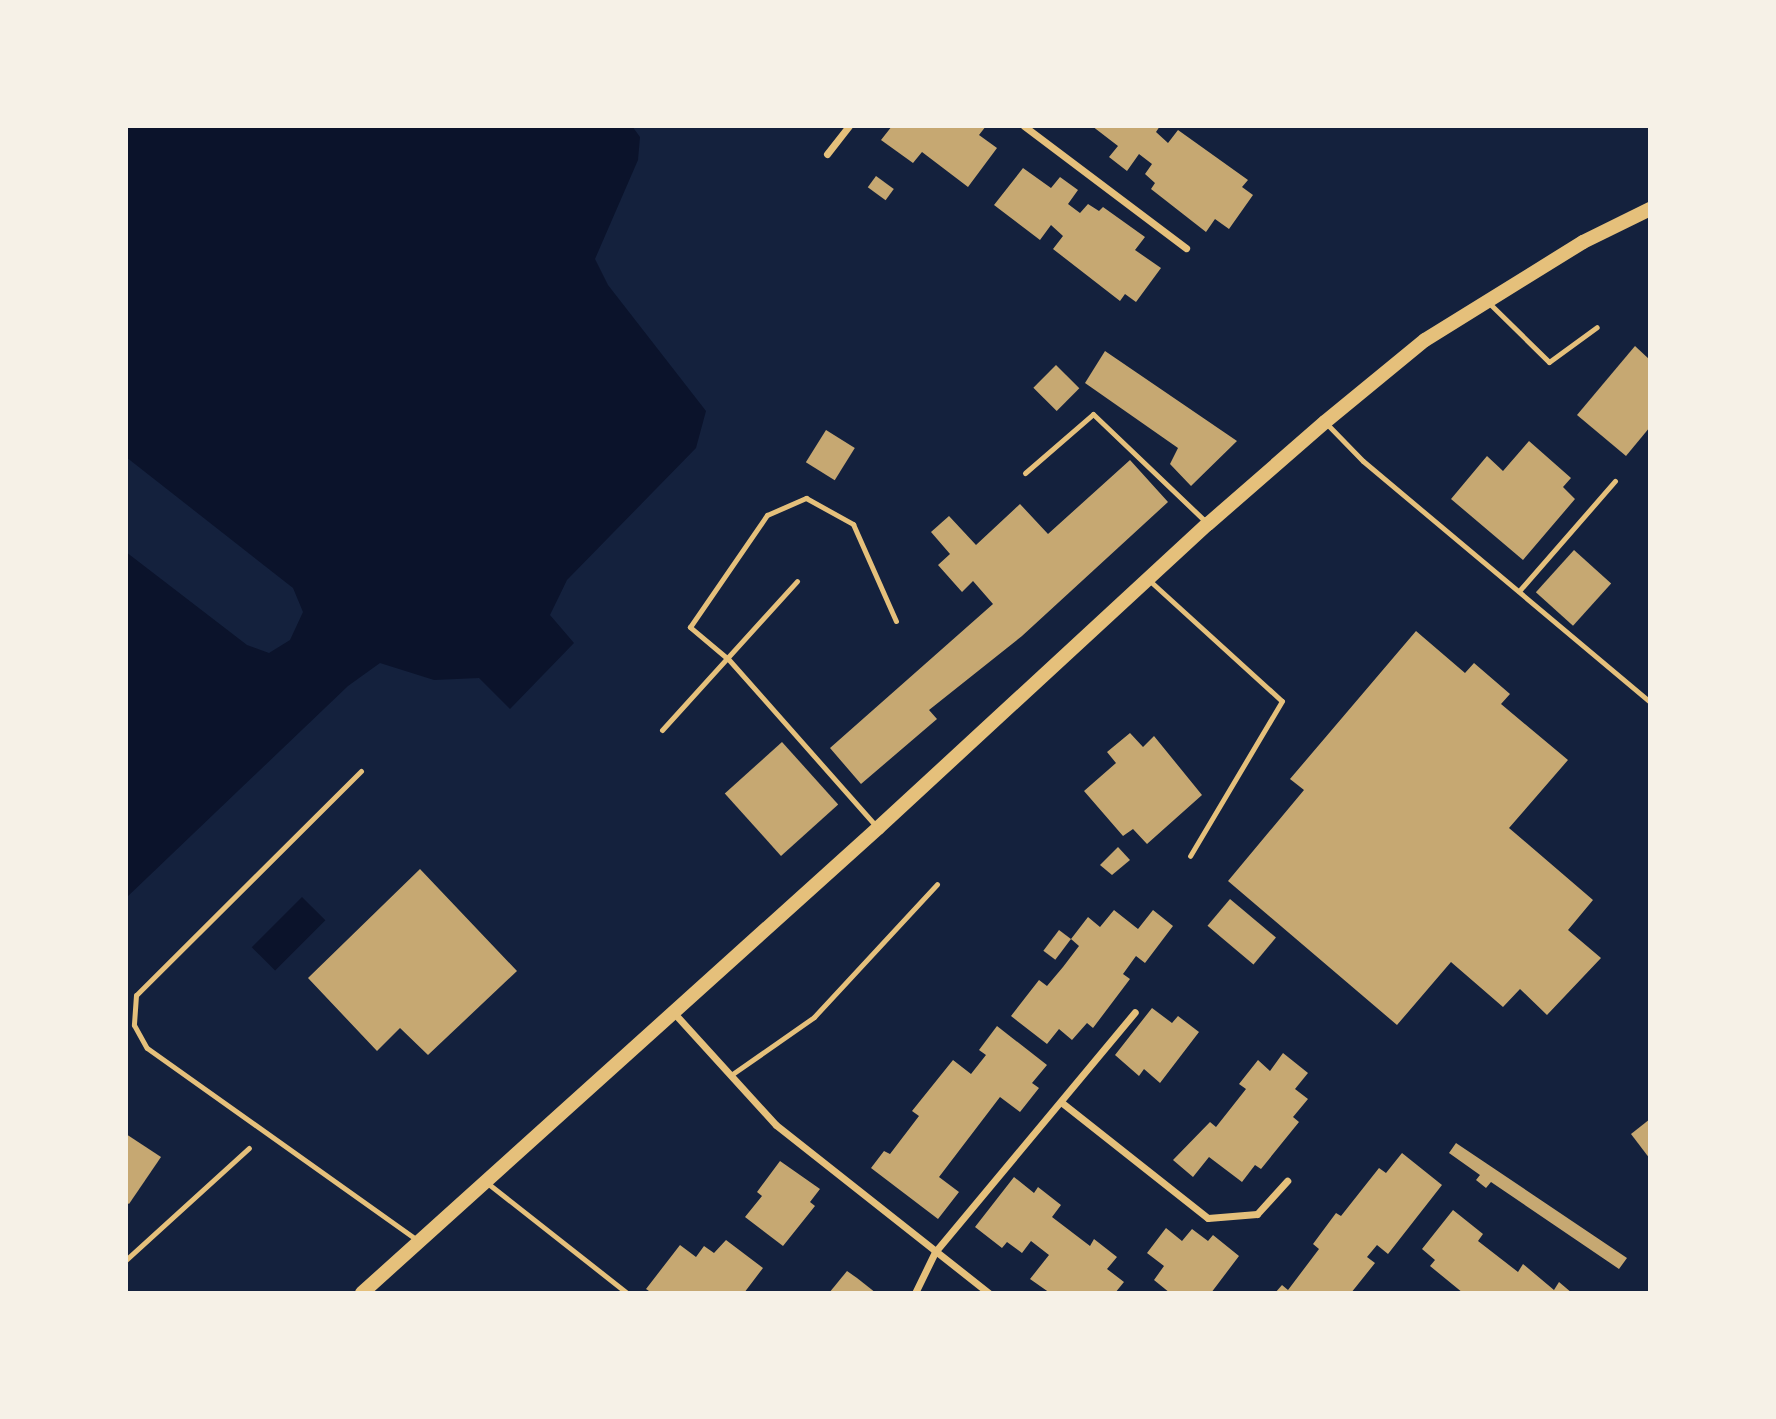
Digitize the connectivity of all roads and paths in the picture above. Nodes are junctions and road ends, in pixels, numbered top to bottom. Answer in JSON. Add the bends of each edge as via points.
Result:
{"nodes":[{"id":1,"x":849,"y":126,"type":"edge"},
{"id":2,"x":1024,"y":126,"type":"edge"},
{"id":3,"x":827,"y":154,"type":"dead end"},
{"id":4,"x":1650,"y":209,"type":"edge"},
{"id":5,"x":1186,"y":248,"type":"dead end"},
{"id":6,"x":1488,"y":301,"type":"junction"},
{"id":7,"x":1597,"y":327,"type":"dead end"},
{"id":8,"x":1325,"y":422,"type":"junction"},
{"id":9,"x":1025,"y":473,"type":"dead end"},
{"id":10,"x":1615,"y":481,"type":"dead end"},
{"id":11,"x":1208,"y":524,"type":"junction"},
{"id":12,"x":797,"y":581,"type":"dead end"},
{"id":13,"x":1150,"y":581,"type":"junction"},
{"id":14,"x":1519,"y":591,"type":"junction"},
{"id":15,"x":896,"y":621,"type":"dead end"},
{"id":16,"x":728,"y":659,"type":"junction"},
{"id":17,"x":1650,"y":702,"type":"edge"},
{"id":18,"x":662,"y":730,"type":"dead end"},
{"id":19,"x":361,"y":771,"type":"dead end"},
{"id":20,"x":878,"y":828,"type":"junction"},
{"id":21,"x":1191,"y":856,"type":"dead end"},
{"id":22,"x":937,"y":884,"type":"dead end"},
{"id":23,"x":1135,"y":1012,"type":"dead end"},
{"id":24,"x":674,"y":1013,"type":"junction"},
{"id":25,"x":731,"y":1075,"type":"junction"},
{"id":26,"x":1061,"y":1102,"type":"junction"},
{"id":27,"x":267,"y":1131,"type":"junction"},
{"id":28,"x":1287,"y":1181,"type":"dead end"},
{"id":29,"x":486,"y":1182,"type":"junction"},
{"id":30,"x":419,"y":1242,"type":"junction"},
{"id":31,"x":935,"y":1252,"type":"junction"},
{"id":32,"x":126,"y":1261,"type":"edge"},
{"id":33,"x":362,"y":1293,"type":"edge"},
{"id":34,"x":627,"y":1293,"type":"edge"},
{"id":35,"x":915,"y":1293,"type":"edge"},
{"id":36,"x":989,"y":1293,"type":"edge"}],
"edges":[{"from":1,"to":3,"type":"street"},
{"from":2,"to":5,"type":"street"},
{"from":4,"to":6,"type":"main road","via":[[1583,242]]},
{"from":6,"to":7,"type":"lane","via":[[1549,362]]},
{"from":6,"to":8,"type":"main road","via":[[1425,340]]},
{"from":8,"to":11,"type":"main road"},
{"from":8,"to":14,"type":"lane","via":[[1363,461]]},
{"from":9,"to":11,"type":"lane","via":[[1093,414]]},
{"from":10,"to":14,"type":"lane"},
{"from":11,"to":13,"type":"main road"},
{"from":12,"to":16,"type":"lane"},
{"from":13,"to":20,"type":"main road"},
{"from":13,"to":21,"type":"lane","via":[[1282,702]]},
{"from":14,"to":17,"type":"lane"},
{"from":15,"to":16,"type":"lane","via":[[853,524],[806,498],[767,515],[690,627]]},
{"from":16,"to":18,"type":"lane"},
{"from":16,"to":20,"type":"lane"},
{"from":19,"to":27,"type":"lane","via":[[136,995],[134,1025],[147,1048]]},
{"from":20,"to":24,"type":"main road"},
{"from":22,"to":25,"type":"lane","via":[[814,1017]]},
{"from":23,"to":26,"type":"street"},
{"from":24,"to":25,"type":"street"},
{"from":24,"to":29,"type":"main road"},
{"from":25,"to":31,"type":"street","via":[[776,1125]]},
{"from":26,"to":28,"type":"street","via":[[1208,1218],[1257,1214]]},
{"from":26,"to":31,"type":"street"},
{"from":27,"to":30,"type":"lane"},
{"from":27,"to":32,"type":"path"},
{"from":29,"to":30,"type":"main road"},
{"from":29,"to":34,"type":"lane"},
{"from":30,"to":33,"type":"main road"},
{"from":31,"to":35,"type":"street"},
{"from":31,"to":36,"type":"street"}]}
